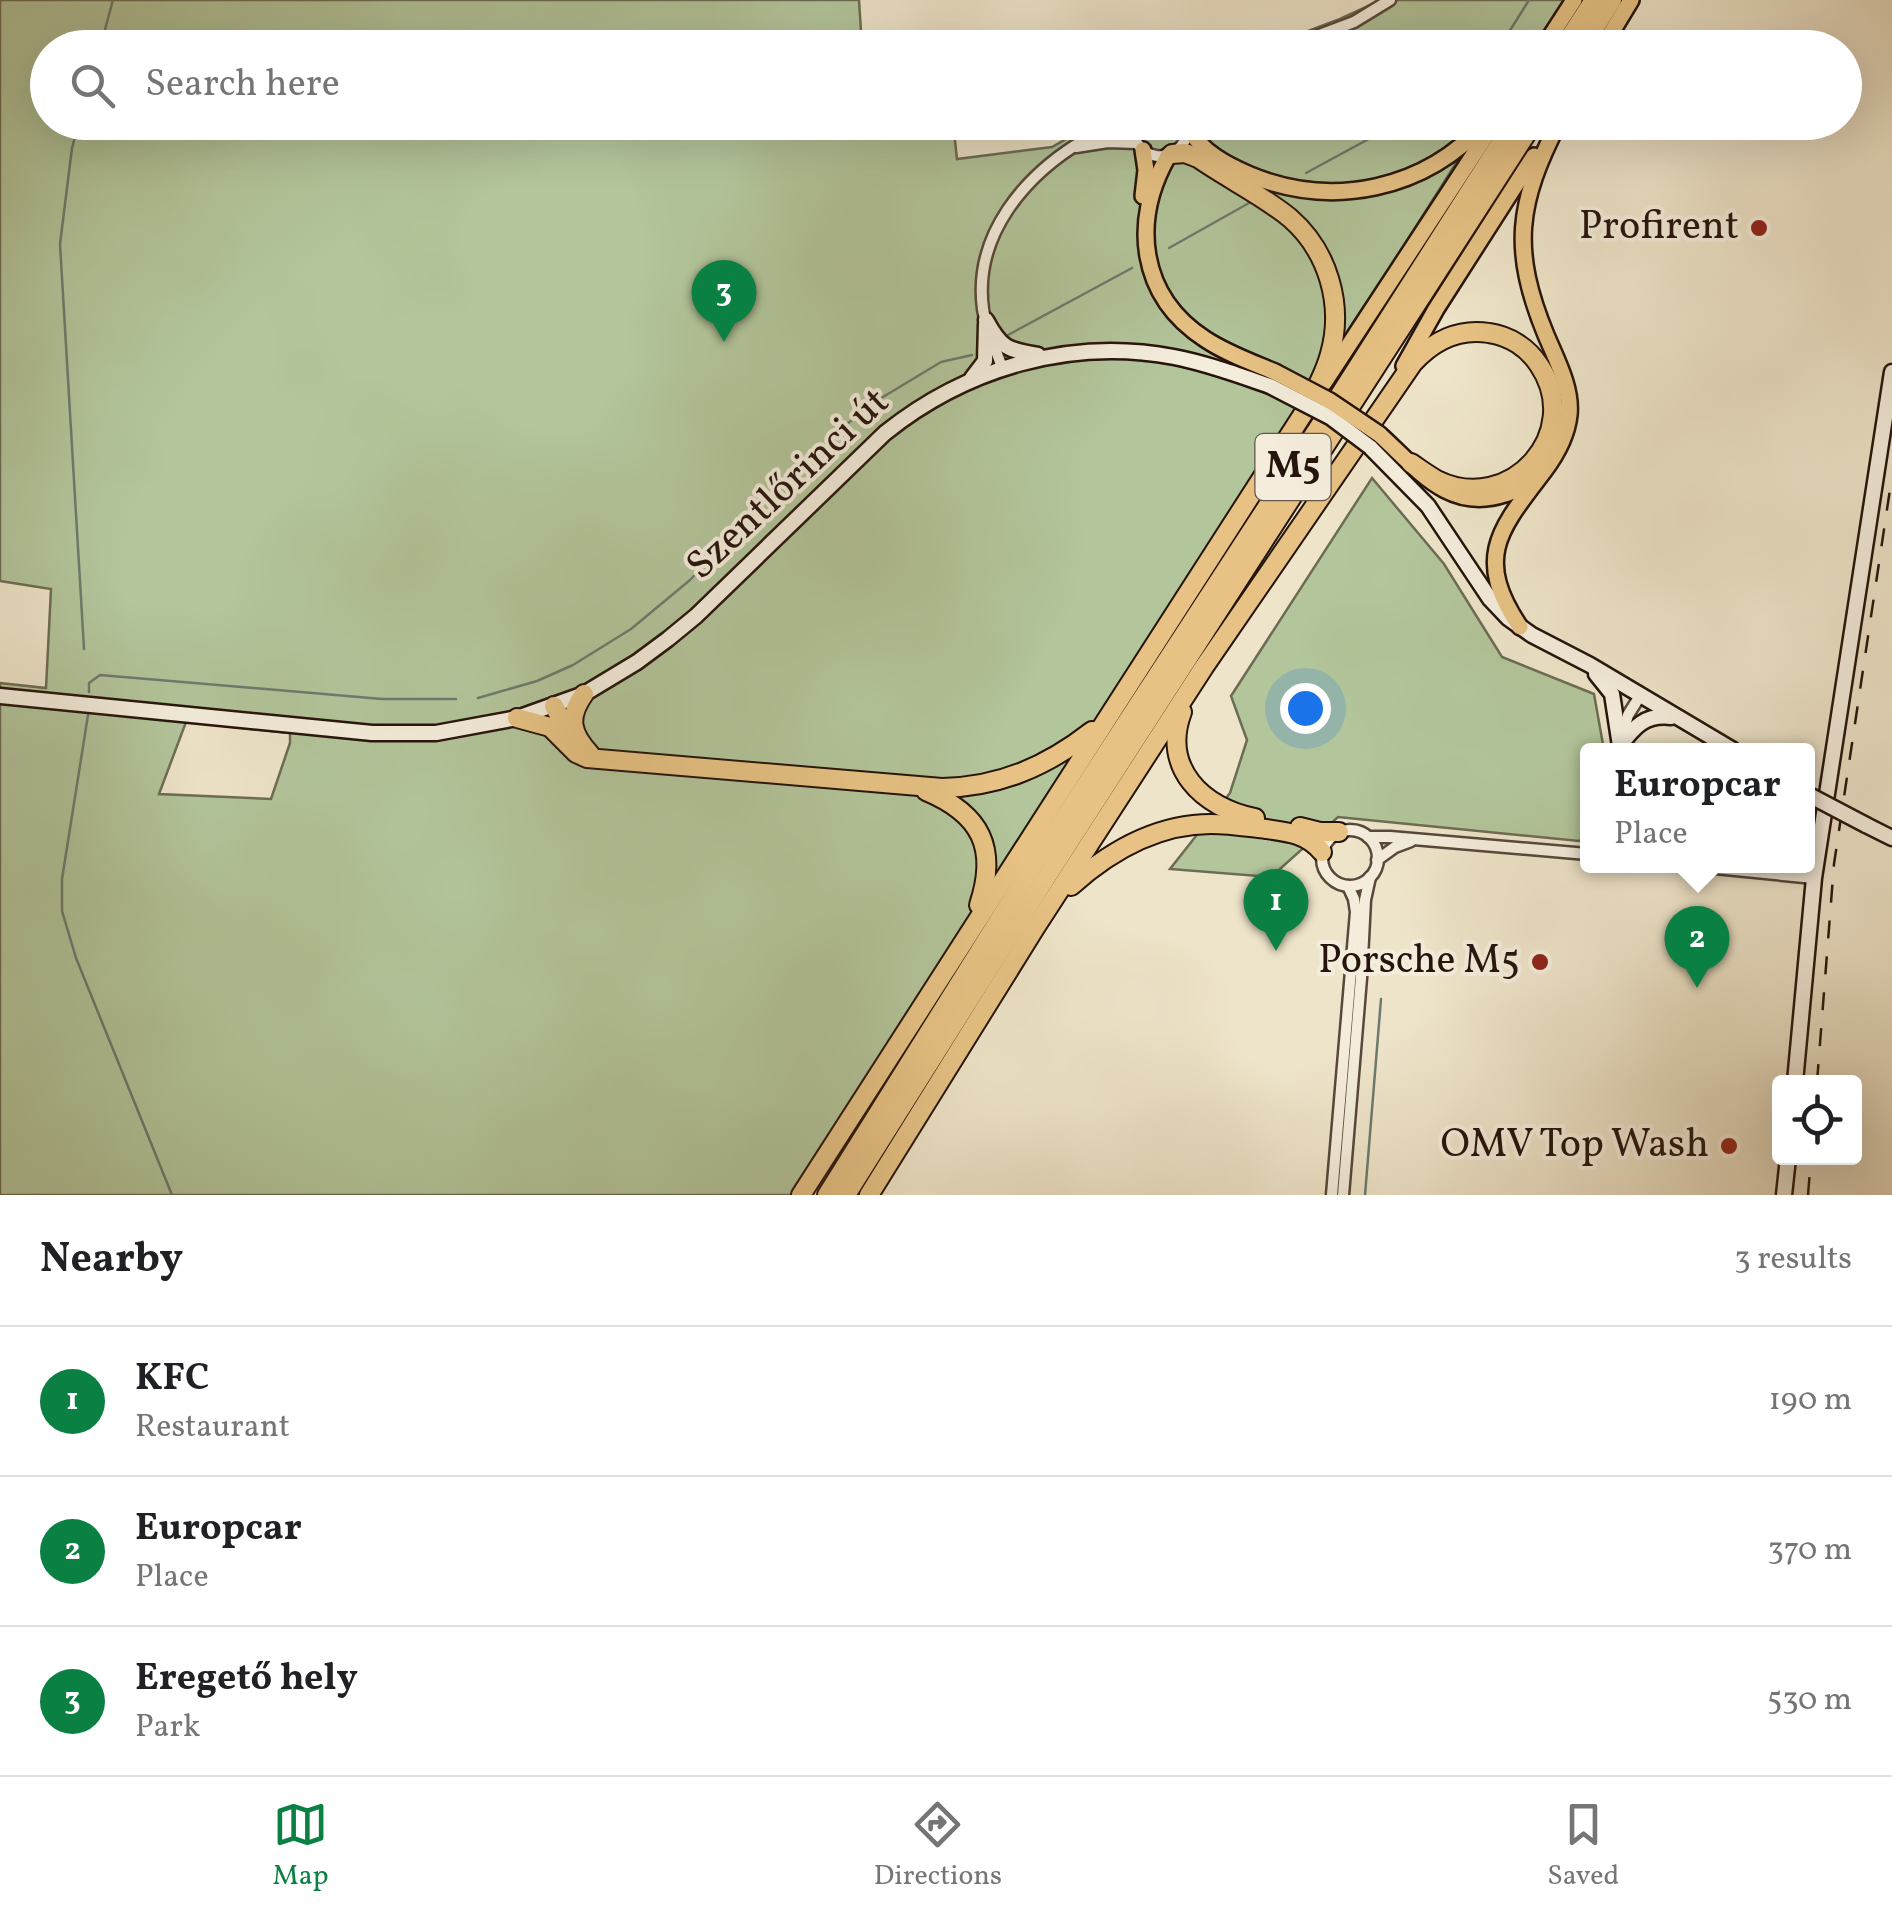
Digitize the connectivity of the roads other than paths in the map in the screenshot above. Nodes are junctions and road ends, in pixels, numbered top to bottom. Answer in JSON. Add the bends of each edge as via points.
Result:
{"nodes":[{"id":1,"x":1390,"y":0,"type":"edge"},
{"id":2,"x":1574,"y":0,"type":"edge"},
{"id":3,"x":1594,"y":0,"type":"edge"},
{"id":4,"x":1612,"y":0,"type":"edge"},
{"id":5,"x":1630,"y":0,"type":"edge"},
{"id":6,"x":1333,"y":30,"type":"edge"},
{"id":7,"x":1555,"y":30,"type":"edge"},
{"id":8,"x":1575,"y":30,"type":"edge"},
{"id":9,"x":1593,"y":30,"type":"edge"},
{"id":10,"x":1612,"y":30,"type":"edge"},
{"id":11,"x":1085,"y":140,"type":"edge"},
{"id":12,"x":1136,"y":140,"type":"edge"},
{"id":13,"x":1185,"y":140,"type":"edge"},
{"id":14,"x":1198,"y":140,"type":"edge"},
{"id":15,"x":1467,"y":140,"type":"edge"},
{"id":16,"x":1483,"y":140,"type":"edge"},
{"id":17,"x":1503,"y":140,"type":"edge"},
{"id":18,"x":1522,"y":140,"type":"edge"},
{"id":19,"x":1545,"y":140,"type":"edge"},
{"id":20,"x":1549,"y":140,"type":"edge"},
{"id":21,"x":1075,"y":147,"type":"junction"},
{"id":22,"x":1139,"y":147,"type":"junction"},
{"id":23,"x":1170,"y":155,"type":"junction"},
{"id":24,"x":1146,"y":220,"type":"junction"},
{"id":25,"x":986,"y":320,"type":"junction"},
{"id":26,"x":1044,"y":356,"type":"junction"},
{"id":27,"x":1002,"y":368,"type":"junction"},
{"id":28,"x":1892,"y":372,"type":"edge"},
{"id":29,"x":1272,"y":379,"type":"junction"},
{"id":30,"x":968,"y":382,"type":"junction"},
{"id":31,"x":1305,"y":411,"type":"junction"},
{"id":32,"x":1378,"y":413,"type":"junction"},
{"id":33,"x":1374,"y":440,"type":"junction"},
{"id":34,"x":1412,"y":463,"type":"junction"},
{"id":35,"x":1537,"y":480,"type":"junction"},
{"id":36,"x":1520,"y":627,"type":"junction"},
{"id":37,"x":1590,"y":666,"type":"junction"},
{"id":38,"x":1204,"y":667,"type":"junction"},
{"id":39,"x":584,"y":694,"type":"junction"},
{"id":40,"x":0,"y":696,"type":"edge"},
{"id":41,"x":1640,"y":696,"type":"junction"},
{"id":42,"x":554,"y":706,"type":"junction"},
{"id":43,"x":517,"y":718,"type":"junction"},
{"id":44,"x":1682,"y":720,"type":"junction"},
{"id":45,"x":1104,"y":721,"type":"junction"},
{"id":46,"x":556,"y":732,"type":"junction"},
{"id":47,"x":1619,"y":743,"type":"edge"},
{"id":48,"x":1621,"y":743,"type":"edge"},
{"id":49,"x":1623,"y":743,"type":"edge"},
{"id":50,"x":1721,"y":743,"type":"edge"},
{"id":51,"x":594,"y":758,"type":"junction"},
{"id":52,"x":916,"y":787,"type":"junction"},
{"id":53,"x":1815,"y":798,"type":"edge"},
{"id":54,"x":1339,"y":832,"type":"junction"},
{"id":55,"x":1368,"y":837,"type":"junction"},
{"id":56,"x":1892,"y":838,"type":"edge"},
{"id":57,"x":1416,"y":839,"type":"junction"},
{"id":58,"x":1322,"y":852,"type":"junction"},
{"id":59,"x":1580,"y":852,"type":"edge"},
{"id":60,"x":1378,"y":860,"type":"junction"},
{"id":61,"x":1815,"y":872,"type":"edge"},
{"id":62,"x":1764,"y":873,"type":"edge"},
{"id":63,"x":1815,"y":873,"type":"edge"},
{"id":64,"x":1370,"y":877,"type":"junction"},
{"id":65,"x":1814,"y":878,"type":"junction"},
{"id":66,"x":1348,"y":886,"type":"junction"},
{"id":67,"x":1035,"y":928,"type":"junction"},
{"id":68,"x":966,"y":936,"type":"junction"},
{"id":69,"x":1796,"y":1075,"type":"edge"},
{"id":70,"x":1787,"y":1165,"type":"edge"},
{"id":71,"x":801,"y":1195,"type":"edge"},
{"id":72,"x":827,"y":1195,"type":"edge"},
{"id":73,"x":846,"y":1195,"type":"edge"},
{"id":74,"x":869,"y":1195,"type":"edge"},
{"id":75,"x":1332,"y":1195,"type":"edge"},
{"id":76,"x":1342,"y":1195,"type":"edge"},
{"id":77,"x":1784,"y":1195,"type":"edge"}],
"edges":[{"from":1,"to":6,"type":"street"},
{"from":2,"to":7,"type":"main road"},
{"from":3,"to":8,"type":"highway"},
{"from":4,"to":9,"type":"highway"},
{"from":5,"to":10,"type":"main road"},
{"from":11,"to":21,"type":"street"},
{"from":12,"to":22,"type":"street"},
{"from":13,"to":23,"type":"street"},
{"from":14,"to":15,"type":"main road","via":[[1243,172],[1272,183],[1342,192],[1417,174]]},
{"from":16,"to":31,"type":"main road","number":"M5"},
{"from":17,"to":72,"type":"highway","number":"M5"},
{"from":18,"to":73,"type":"highway","number":"M5"},
{"from":19,"to":32,"type":"main road","number":"M5"},
{"from":20,"to":35,"type":"main road","via":[[1527,198],[1522,243],[1528,285],[1569,413],[1559,446]]},
{"from":21,"to":22,"type":"street"},
{"from":21,"to":25,"type":"street","via":[[1034,176],[1000,221],[985,268]]},
{"from":22,"to":23,"type":"street"},
{"from":22,"to":24,"type":"main road"},
{"from":23,"to":24,"type":"main road","via":[[1156,178]]},
{"from":23,"to":31,"type":"highway","via":[[1198,158],[1276,208],[1304,232],[1323,261],[1334,298],[1334,338]]},
{"from":24,"to":29,"type":"main road","via":[[1152,273],[1176,314]]},
{"from":25,"to":26,"type":"main road","via":[[1006,348]]},
{"from":25,"to":27,"type":"street"},
{"from":25,"to":30,"type":"main road","via":[[985,361]]},
{"from":26,"to":27,"type":"main road","name":"Szentlőrinci út"},
{"from":26,"to":29,"type":"main road","name":"Szentlőrinci út","via":[[1149,353]]},
{"from":27,"to":30,"type":"main road","name":"Szentlőrinci út"},
{"from":28,"to":61,"type":"main road"},
{"from":29,"to":33,"type":"main road","bridge":true,"via":[[1330,400]]},
{"from":30,"to":39,"type":"main road","name":"Szentlőrinci út","via":[[885,432],[696,616]]},
{"from":31,"to":45,"type":"highway","number":"M5"},
{"from":32,"to":34,"type":"highway","via":[[1420,356],[1457,334],[1507,338],[1542,368],[1552,398],[1550,430],[1536,458],[1514,478],[1490,487],[1458,487]]},
{"from":32,"to":38,"type":"highway","number":"M5"},
{"from":33,"to":34,"type":"main road"},
{"from":33,"to":36,"type":"main road","via":[[1490,599]]},
{"from":34,"to":35,"type":"main road","via":[[1435,486],[1472,498],[1507,494]]},
{"from":35,"to":36,"type":"main road","via":[[1496,545],[1501,595]]},
{"from":36,"to":37,"type":"main road"},
{"from":37,"to":41,"type":"main road"},
{"from":37,"to":47,"type":"main road","via":[[1612,694]]},
{"from":38,"to":54,"type":"highway","via":[[1176,733],[1180,762],[1198,790],[1236,814]]},
{"from":38,"to":67,"type":"highway","number":"M5"},
{"from":39,"to":42,"type":"main road","name":"Szentlőrinci út"},
{"from":39,"to":51,"type":"highway","via":[[573,724]]},
{"from":40,"to":43,"type":"main road","name":"Szentlőrinci út","via":[[394,734]]},
{"from":41,"to":44,"type":"main road"},
{"from":41,"to":48,"type":"street"},
{"from":42,"to":43,"type":"main road","name":"Szentlőrinci út"},
{"from":42,"to":46,"type":"highway"},
{"from":42,"to":51,"type":"highway","via":[[575,745]]},
{"from":43,"to":46,"type":"highway"},
{"from":44,"to":49,"type":"main road","via":[[1650,717]]},
{"from":44,"to":50,"type":"main road"},
{"from":45,"to":52,"type":"highway","via":[[1014,777],[958,788]]},
{"from":45,"to":68,"type":"highway","number":"M5"},
{"from":46,"to":51,"type":"highway","via":[[576,753]]},
{"from":51,"to":52,"type":"highway"},
{"from":52,"to":68,"type":"highway","via":[[966,815],[984,842],[984,890]]},
{"from":53,"to":56,"type":"main road","bridge":true},
{"from":54,"to":55,"type":"street"},
{"from":54,"to":58,"type":"street"},
{"from":55,"to":57,"type":"street"},
{"from":55,"to":60,"type":"street"},
{"from":57,"to":59,"type":"street"},
{"from":57,"to":60,"type":"street"},
{"from":58,"to":66,"type":"street","via":[[1327,875]]},
{"from":58,"to":67,"type":"highway","via":[[1300,835],[1232,825],[1164,831],[1093,866]]},
{"from":60,"to":64,"type":"street"},
{"from":62,"to":65,"type":"street"},
{"from":63,"to":65,"type":"main road"},
{"from":64,"to":66,"type":"street"},
{"from":64,"to":76,"type":"street"},
{"from":65,"to":69,"type":"main road"},
{"from":66,"to":75,"type":"street","via":[[1356,912]]},
{"from":67,"to":74,"type":"highway","number":"M5"},
{"from":68,"to":71,"type":"highway","number":"M5"},
{"from":70,"to":77,"type":"main road"}]}
